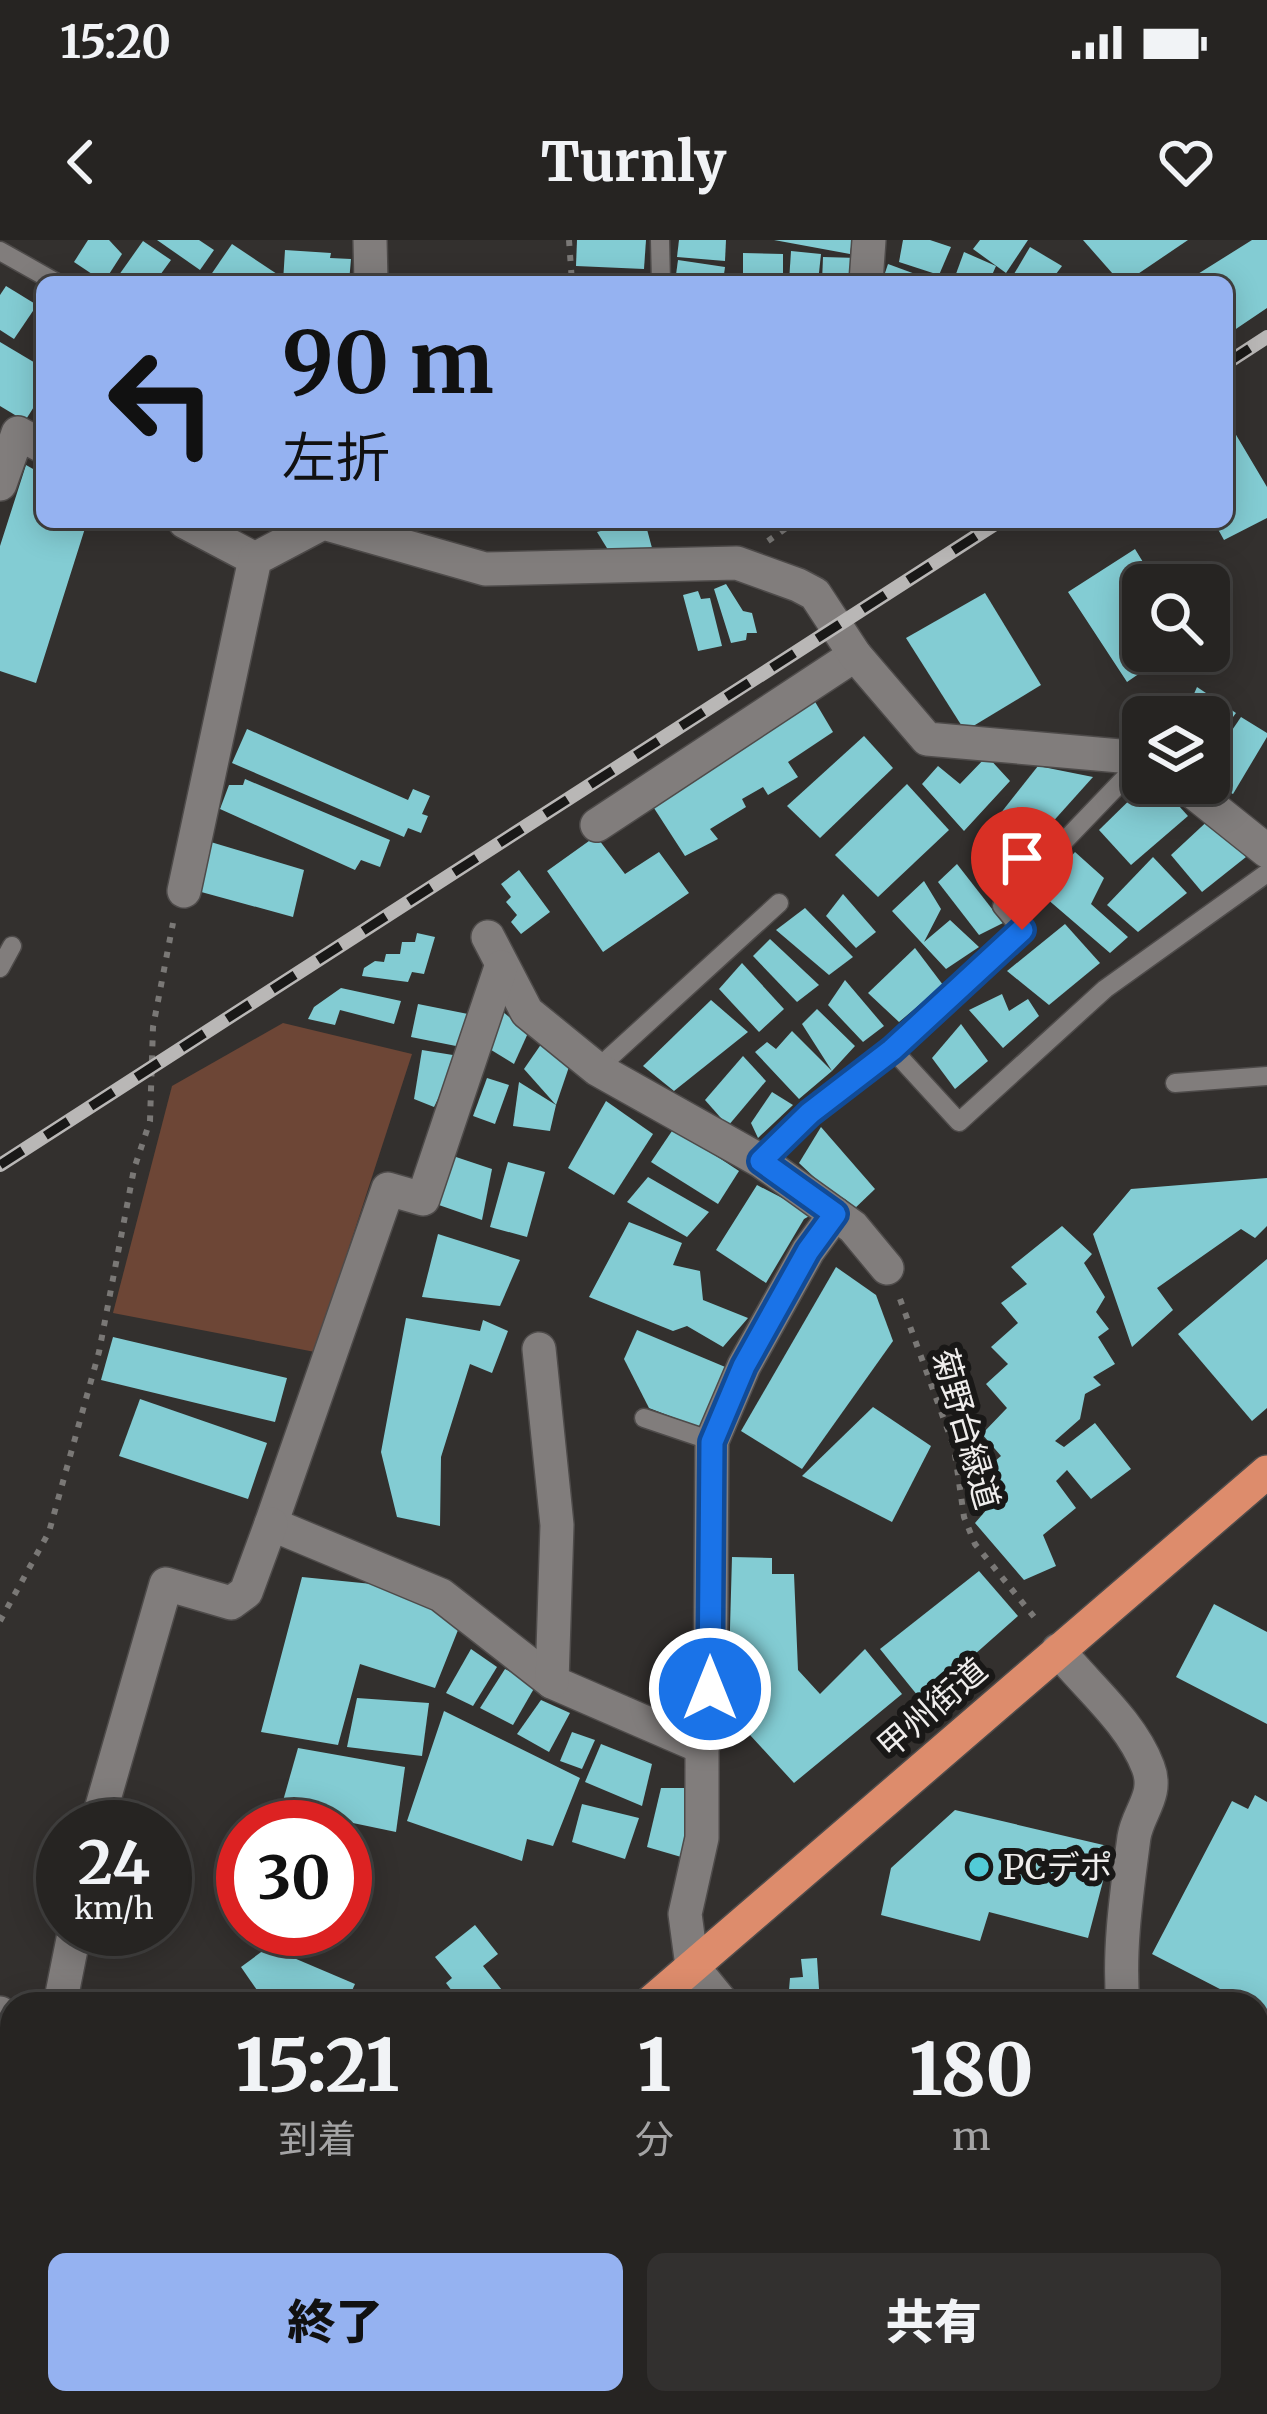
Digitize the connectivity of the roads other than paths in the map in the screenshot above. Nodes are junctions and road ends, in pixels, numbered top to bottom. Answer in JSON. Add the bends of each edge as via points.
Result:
{"nodes":[{"id":1,"x":370,"y":240,"type":"edge"},
{"id":2,"x":660,"y":240,"type":"edge"},
{"id":3,"x":869,"y":240,"type":"edge"},
{"id":4,"x":0,"y":250,"type":"edge"},
{"id":5,"x":45,"y":276,"type":"edge"},
{"id":6,"x":371,"y":276,"type":"edge"},
{"id":7,"x":661,"y":276,"type":"edge"},
{"id":8,"x":866,"y":276,"type":"edge"},
{"id":9,"x":20,"y":435,"type":"edge"},
{"id":10,"x":0,"y":484,"type":"edge"},
{"id":11,"x":196,"y":528,"type":"edge"},
{"id":12,"x":312,"y":528,"type":"edge"},
{"id":13,"x":344,"y":528,"type":"edge"},
{"id":14,"x":255,"y":559,"type":"junction"},
{"id":15,"x":855,"y":655,"type":"junction"},
{"id":16,"x":1122,"y":756,"type":"edge"},
{"id":17,"x":1122,"y":780,"type":"edge"},
{"id":18,"x":1208,"y":804,"type":"edge"},
{"id":19,"x":597,"y":825,"type":"dead end"},
{"id":20,"x":1267,"y":851,"type":"edge"},
{"id":21,"x":1267,"y":873,"type":"edge"},
{"id":22,"x":184,"y":891,"type":"road end"},
{"id":23,"x":779,"y":903,"type":"dead end"},
{"id":24,"x":13,"y":946,"type":"dead end"},
{"id":25,"x":0,"y":968,"type":"edge"},
{"id":26,"x":892,"y":1050,"type":"junction"},
{"id":27,"x":597,"y":1070,"type":"junction"},
{"id":28,"x":1267,"y":1076,"type":"edge"},
{"id":29,"x":1175,"y":1082,"type":"dead end"},
{"id":30,"x":761,"y":1161,"type":"junction"},
{"id":31,"x":835,"y":1214,"type":"junction"},
{"id":32,"x":887,"y":1268,"type":"road end"},
{"id":33,"x":539,"y":1349,"type":"dead end"},
{"id":34,"x":644,"y":1418,"type":"dead end"},
{"id":35,"x":712,"y":1442,"type":"junction"},
{"id":36,"x":1267,"y":1472,"type":"edge"},
{"id":37,"x":271,"y":1524,"type":"junction"},
{"id":38,"x":1058,"y":1650,"type":"junction"},
{"id":39,"x":552,"y":1682,"type":"junction"},
{"id":40,"x":702,"y":1747,"type":"junction"},
{"id":41,"x":103,"y":1800,"type":"edge"},
{"id":42,"x":70,"y":1956,"type":"edge"},
{"id":43,"x":692,"y":1966,"type":"junction"},
{"id":44,"x":62,"y":1992,"type":"edge"},
{"id":45,"x":663,"y":1992,"type":"edge"},
{"id":46,"x":713,"y":1992,"type":"edge"},
{"id":47,"x":1123,"y":1992,"type":"edge"}],
"edges":[{"from":1,"to":6,"type":"street"},
{"from":2,"to":7,"type":"lane"},
{"from":3,"to":8,"type":"street"},
{"from":4,"to":5,"type":"lane"},
{"from":9,"to":10,"type":"street"},
{"from":11,"to":14,"type":"street"},
{"from":12,"to":14,"type":"street"},
{"from":13,"to":15,"type":"street","via":[[485,569],[737,563],[815,594]]},
{"from":14,"to":22,"type":"street"},
{"from":15,"to":16,"type":"street","via":[[927,740]]},
{"from":15,"to":19,"type":"street"},
{"from":17,"to":26,"type":"lane","via":[[1002,905],[1022,930]]},
{"from":18,"to":20,"type":"street"},
{"from":21,"to":26,"type":"lane","via":[[1105,989],[959,1122]]},
{"from":23,"to":27,"type":"lane"},
{"from":24,"to":25,"type":"lane"},
{"from":26,"to":30,"type":"lane"},
{"from":27,"to":30,"type":"street"},
{"from":27,"to":37,"type":"street","via":[[527,1012],[495,952],[422,1198],[388,1189]]},
{"from":28,"to":29,"type":"lane"},
{"from":30,"to":31,"type":"street"},
{"from":31,"to":32,"type":"street"},
{"from":31,"to":35,"type":"street","via":[[744,1366]]},
{"from":33,"to":39,"type":"street","via":[[556,1525]]},
{"from":34,"to":35,"type":"lane"},
{"from":35,"to":40,"type":"street","via":[[710,1730]]},
{"from":36,"to":38,"type":"highway","name":"甲州街道"},
{"from":37,"to":39,"type":"street","via":[[441,1594]]},
{"from":37,"to":41,"type":"street","via":[[246,1592],[231,1603],[166,1583]]},
{"from":38,"to":43,"type":"highway","name":"甲州街道"},
{"from":38,"to":47,"type":"street","via":[[1124,1725],[1153,1790],[1135,1831]]},
{"from":39,"to":40,"type":"street"},
{"from":40,"to":43,"type":"street","via":[[702,1838],[685,1913]]},
{"from":42,"to":44,"type":"street"},
{"from":43,"to":45,"type":"highway","name":"甲州街道"},
{"from":43,"to":46,"type":"street"}]}
